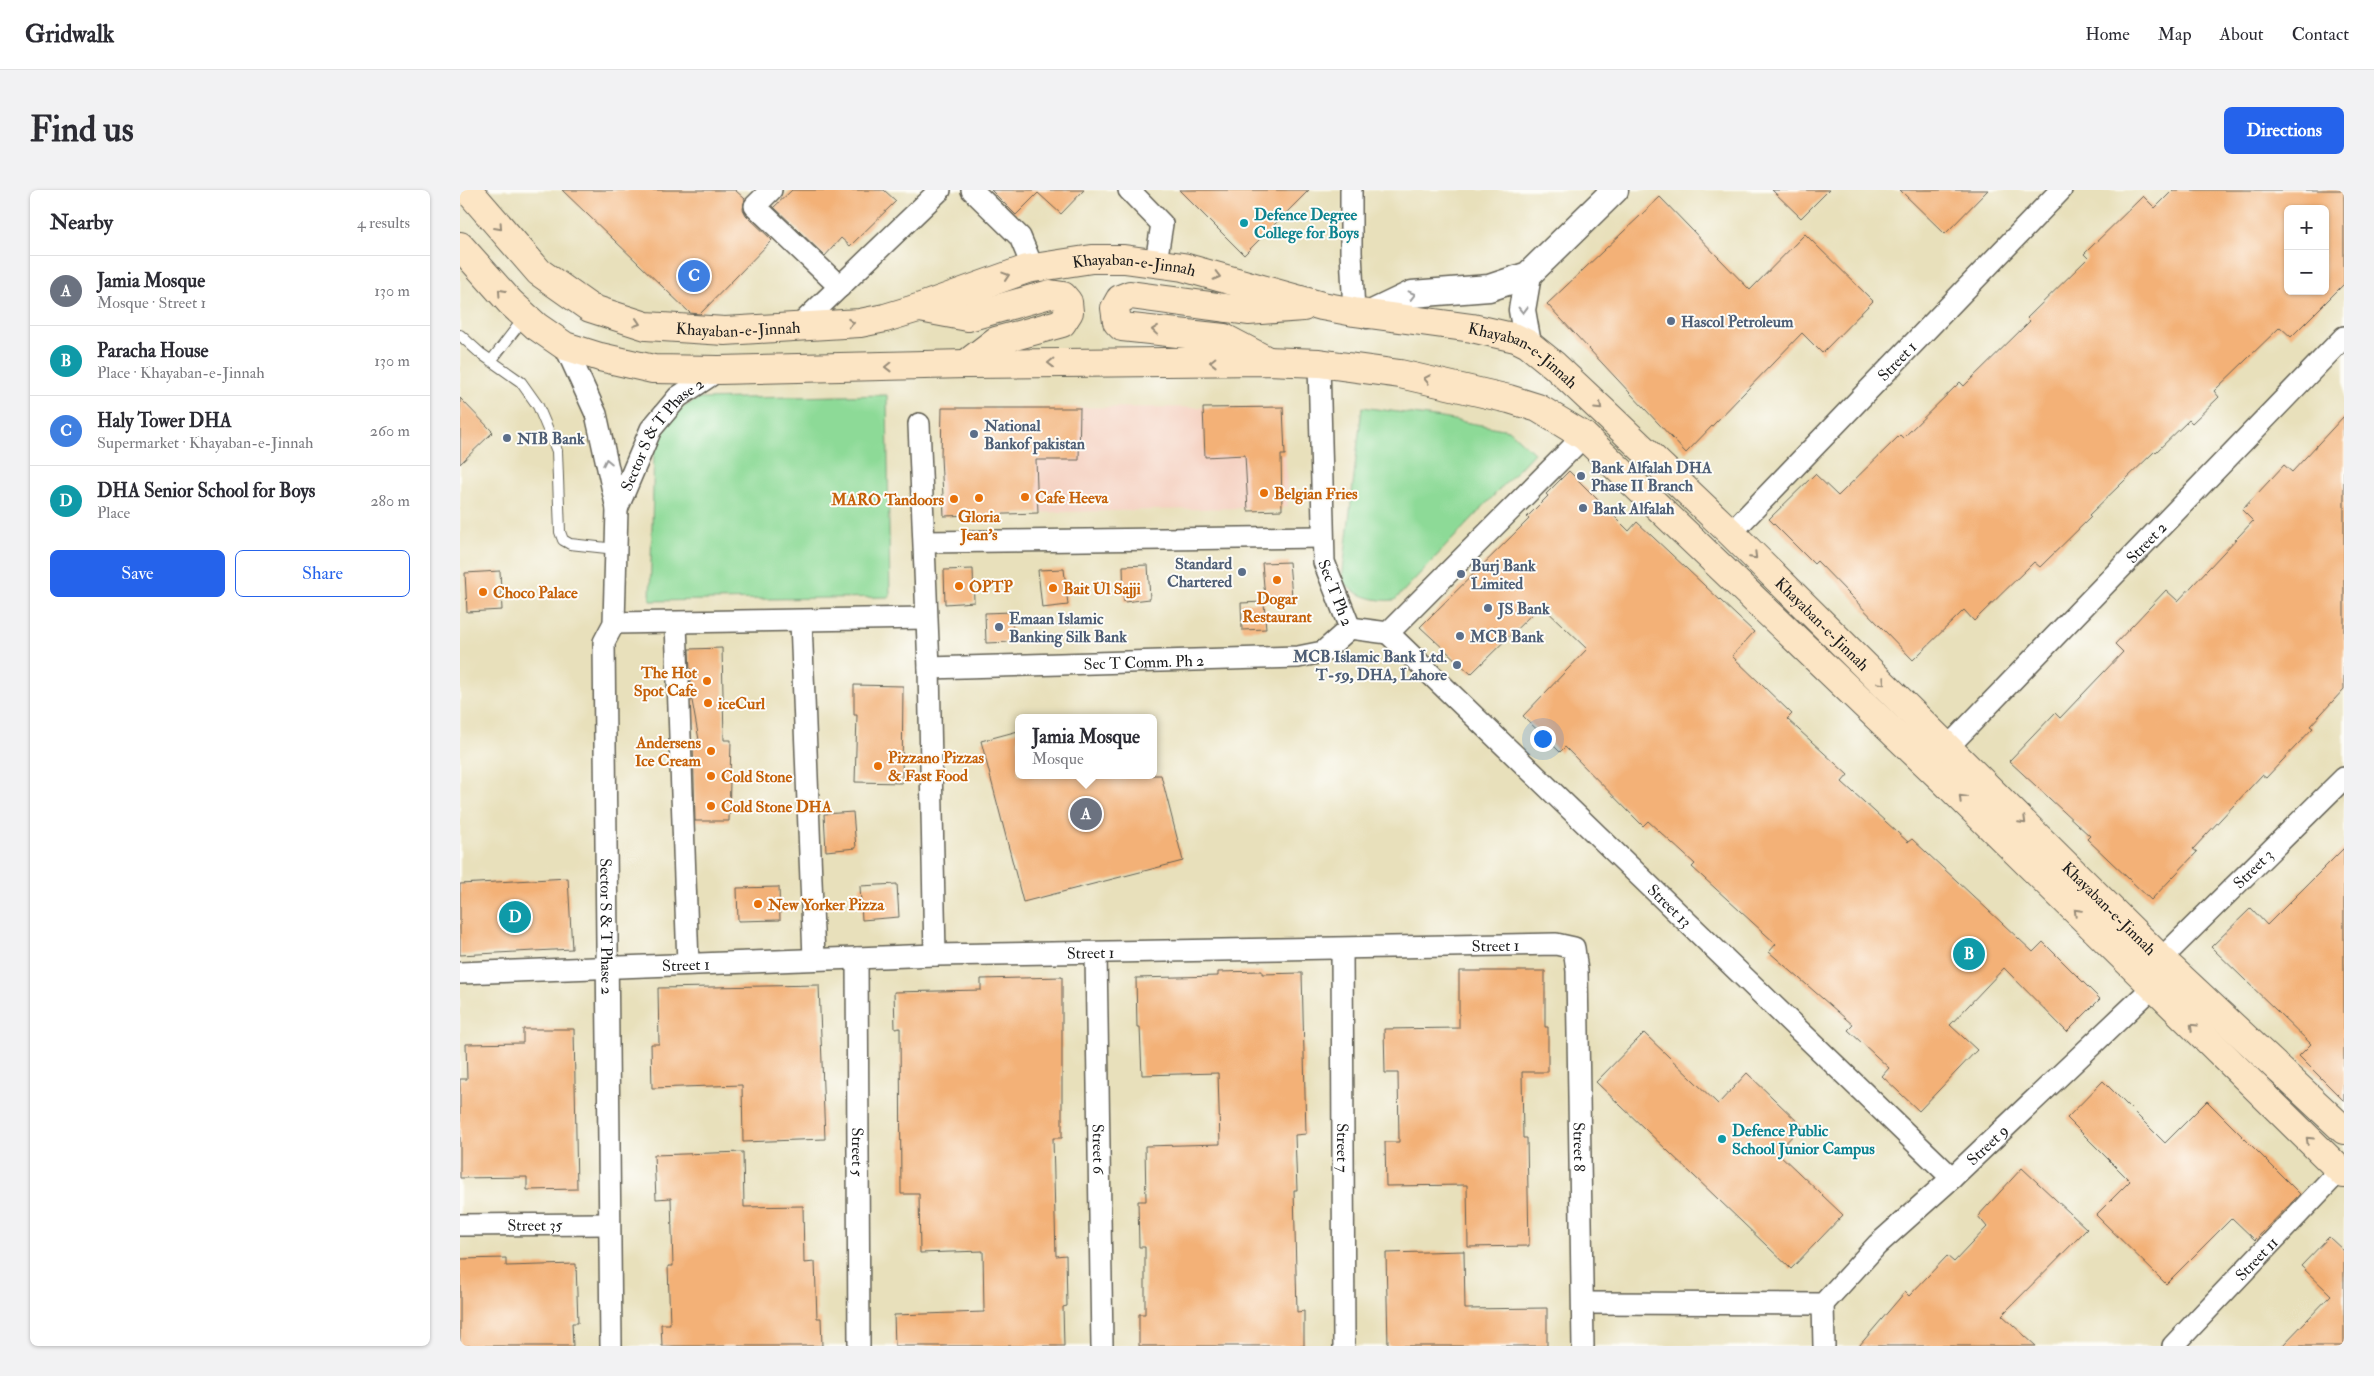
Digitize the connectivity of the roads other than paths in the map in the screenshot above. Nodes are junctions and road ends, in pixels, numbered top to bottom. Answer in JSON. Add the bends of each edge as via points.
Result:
{"nodes":[{"id":1,"x":468,"y":190,"type":"edge"},
{"id":2,"x":771,"y":190,"type":"edge"},
{"id":3,"x":940,"y":190,"type":"edge"},
{"id":4,"x":972,"y":190,"type":"edge"},
{"id":5,"x":1129,"y":190,"type":"edge"},
{"id":6,"x":1351,"y":190,"type":"edge"},
{"id":7,"x":1616,"y":190,"type":"edge"},
{"id":8,"x":2062,"y":190,"type":"edge"},
{"id":9,"x":460,"y":246,"type":"edge"},
{"id":10,"x":1156,"y":262,"type":"junction"},
{"id":11,"x":1033,"y":268,"type":"junction"},
{"id":12,"x":1528,"y":275,"type":"junction"},
{"id":13,"x":840,"y":287,"type":"junction"},
{"id":14,"x":1322,"y":306,"type":"junction"},
{"id":15,"x":918,"y":308,"type":"junction"},
{"id":16,"x":1361,"y":314,"type":"junction"},
{"id":17,"x":526,"y":316,"type":"junction"},
{"id":18,"x":798,"y":327,"type":"junction"},
{"id":19,"x":460,"y":335,"type":"edge"},
{"id":20,"x":2344,"y":337,"type":"edge"},
{"id":21,"x":1528,"y":344,"type":"junction"},
{"id":22,"x":565,"y":346,"type":"junction"},
{"id":23,"x":491,"y":361,"type":"junction"},
{"id":24,"x":1267,"y":361,"type":"junction"},
{"id":25,"x":1319,"y":363,"type":"junction"},
{"id":26,"x":966,"y":364,"type":"junction"},
{"id":27,"x":719,"y":370,"type":"junction"},
{"id":28,"x":918,"y":424,"type":"dead end"},
{"id":29,"x":1584,"y":436,"type":"junction"},
{"id":30,"x":617,"y":509,"type":"junction"},
{"id":31,"x":1731,"y":533,"type":"junction"},
{"id":32,"x":1322,"y":537,"type":"junction"},
{"id":33,"x":925,"y":542,"type":"junction"},
{"id":34,"x":616,"y":549,"type":"junction"},
{"id":35,"x":926,"y":618,"type":"junction"},
{"id":36,"x":801,"y":621,"type":"junction"},
{"id":37,"x":614,"y":623,"type":"junction"},
{"id":38,"x":676,"y":623,"type":"junction"},
{"id":39,"x":1350,"y":628,"type":"junction"},
{"id":40,"x":1388,"y":633,"type":"junction"},
{"id":41,"x":929,"y":668,"type":"junction"},
{"id":42,"x":1948,"y":747,"type":"junction"},
{"id":43,"x":2344,"y":778,"type":"edge"},
{"id":44,"x":1574,"y":948,"type":"joint"},
{"id":45,"x":1342,"y":950,"type":"junction"},
{"id":46,"x":1096,"y":953,"type":"junction"},
{"id":47,"x":935,"y":955,"type":"junction"},
{"id":48,"x":814,"y":958,"type":"junction"},
{"id":49,"x":857,"y":958,"type":"junction"},
{"id":50,"x":2161,"y":959,"type":"junction"},
{"id":51,"x":688,"y":964,"type":"junction"},
{"id":52,"x":606,"y":967,"type":"junction"},
{"id":53,"x":460,"y":973,"type":"edge"},
{"id":54,"x":2153,"y":987,"type":"junction"},
{"id":55,"x":2344,"y":1130,"type":"edge"},
{"id":56,"x":2342,"y":1172,"type":"edge"},
{"id":57,"x":1952,"y":1178,"type":"junction"},
{"id":58,"x":609,"y":1224,"type":"junction"},
{"id":59,"x":460,"y":1225,"type":"edge"},
{"id":60,"x":1583,"y":1303,"type":"junction"},
{"id":61,"x":1823,"y":1304,"type":"junction"},
{"id":62,"x":611,"y":1346,"type":"edge"},
{"id":63,"x":859,"y":1346,"type":"edge"},
{"id":64,"x":1102,"y":1346,"type":"edge"},
{"id":65,"x":1344,"y":1346,"type":"edge"},
{"id":66,"x":1583,"y":1346,"type":"edge"},
{"id":67,"x":1824,"y":1346,"type":"edge"},
{"id":68,"x":2173,"y":1346,"type":"edge"}],
"edges":[{"from":1,"to":18,"type":"main road","name":"Khayaban-e-Jinnah","one_way":true,"via":[[539,272],[590,308],[646,326],[725,331]]},
{"from":2,"to":13,"type":"street","via":[[755,206]]},
{"from":3,"to":13,"type":"street"},
{"from":4,"to":11,"type":"street","via":[[1020,237]]},
{"from":5,"to":10,"type":"street","via":[[1162,224]]},
{"from":6,"to":16,"type":"street","via":[[1351,252]]},
{"from":7,"to":12,"type":"street"},
{"from":8,"to":31,"type":"street","name":"Street 1"},
{"from":17,"to":9,"type":"main road","name":"Khayaban-e-Jinnah","one_way":true},
{"from":10,"to":11,"type":"main road","name":"Khayaban-e-Jinnah","via":[[1092,259]]},
{"from":10,"to":14,"type":"main road","name":"Khayaban-e-Jinnah","one_way":true,"via":[[1249,284]]},
{"from":15,"to":11,"type":"main road","name":"Khayaban-e-Jinnah","one_way":true},
{"from":16,"to":12,"type":"street","one_way":true,"via":[[1412,294],[1489,288]]},
{"from":12,"to":21,"type":"street","one_way":true,"via":[[1522,310]]},
{"from":13,"to":18,"type":"street"},
{"from":14,"to":16,"type":"main road","name":"Khayaban-e-Jinnah"},
{"from":24,"to":14,"type":"main road","one_way":true,"via":[[1224,338],[1122,327],[1117,322],[1115,308],[1120,299],[1130,296],[1248,311]]},
{"from":18,"to":15,"type":"main road","name":"Khayaban-e-Jinnah","one_way":true,"via":[[860,322]]},
{"from":15,"to":26,"type":"main road","via":[[968,317],[1050,294],[1063,296],[1068,302],[1069,312],[1062,323],[996,341]]},
{"from":16,"to":21,"type":"main road","name":"Khayaban-e-Jinnah","via":[[1491,331]]},
{"from":17,"to":22,"type":"main road","name":"Khayaban-e-Jinnah"},
{"from":17,"to":23,"type":"lane"},
{"from":19,"to":23,"type":"lane"},
{"from":20,"to":42,"type":"street","name":"Street 2"},
{"from":21,"to":31,"type":"main road","name":"Khayaban-e-Jinnah","one_way":true},
{"from":22,"to":27,"type":"main road","name":"Khayaban-e-Jinnah","via":[[653,369]]},
{"from":30,"to":22,"type":"street","name":"Sector S & T Phase 2","one_way":true,"via":[[596,414]]},
{"from":23,"to":34,"type":"lane","via":[[521,382],[538,406],[557,451],[563,540],[570,544]]},
{"from":24,"to":25,"type":"main road","name":"Khayaban-e-Jinnah"},
{"from":24,"to":26,"type":"main road","name":"Khayaban-e-Jinnah","one_way":true},
{"from":29,"to":25,"type":"main road","name":"Khayaban-e-Jinnah","one_way":true,"via":[[1538,408],[1509,399],[1400,374]]},
{"from":25,"to":32,"type":"street","name":"Sec T Ph 2"},
{"from":26,"to":27,"type":"main road","name":"Khayaban-e-Jinnah","one_way":true},
{"from":27,"to":30,"type":"street","name":"Sector S & T Phase 2","via":[[678,397],[651,429]]},
{"from":28,"to":33,"type":"street"},
{"from":29,"to":40,"type":"street"},
{"from":54,"to":29,"type":"main road","name":"Khayaban-e-Jinnah","one_way":true},
{"from":30,"to":34,"type":"street","name":"Sector S & T Phase 2"},
{"from":31,"to":42,"type":"main road","name":"Khayaban-e-Jinnah","one_way":true},
{"from":32,"to":33,"type":"street"},
{"from":32,"to":39,"type":"street","name":"Sec T Ph 2","via":[[1324,562]]},
{"from":33,"to":35,"type":"street"},
{"from":34,"to":37,"type":"street","name":"Sector S & T Phase 2"},
{"from":35,"to":36,"type":"street"},
{"from":35,"to":41,"type":"street"},
{"from":36,"to":38,"type":"street"},
{"from":36,"to":48,"type":"street"},
{"from":37,"to":38,"type":"street"},
{"from":37,"to":52,"type":"street","name":"Sector S & T Phase 2","via":[[604,642]]},
{"from":38,"to":51,"type":"street"},
{"from":39,"to":40,"type":"street","name":"Sec T Ph 2"},
{"from":39,"to":41,"type":"street","name":"Sec T Comm. Ph 2","via":[[1323,652],[1298,657]]},
{"from":40,"to":57,"type":"street","name":"Street 13"},
{"from":41,"to":47,"type":"street"},
{"from":42,"to":50,"type":"main road","name":"Khayaban-e-Jinnah","one_way":true},
{"from":43,"to":50,"type":"street","name":"Street 3"},
{"from":44,"to":45,"type":"street","name":"Street 1","via":[[1556,944]]},
{"from":44,"to":60,"type":"street","name":"Street 8","via":[[1578,980]]},
{"from":45,"to":46,"type":"street","name":"Street 1"},
{"from":45,"to":65,"type":"street","name":"Street 7"},
{"from":46,"to":47,"type":"street","name":"Street 1"},
{"from":46,"to":64,"type":"street","name":"Street 6"},
{"from":47,"to":49,"type":"street","name":"Street 1"},
{"from":48,"to":49,"type":"street","name":"Street 1"},
{"from":48,"to":51,"type":"street","name":"Street 1"},
{"from":49,"to":63,"type":"street","name":"Street 5"},
{"from":50,"to":55,"type":"main road","name":"Khayaban-e-Jinnah"},
{"from":51,"to":52,"type":"street","name":"Street 1"},
{"from":52,"to":53,"type":"street","name":"Street 1"},
{"from":52,"to":58,"type":"street","name":"Sector S & T Phase 2"},
{"from":56,"to":54,"type":"main road","name":"Khayaban-e-Jinnah","one_way":true},
{"from":54,"to":57,"type":"street","name":"Street 9"},
{"from":56,"to":68,"type":"street","name":"Street 11"},
{"from":57,"to":61,"type":"street","name":"Street 9","via":[[1877,1245]]},
{"from":58,"to":59,"type":"street","name":"Street 35"},
{"from":58,"to":62,"type":"street","name":"Sector S & T Phase 2"},
{"from":60,"to":61,"type":"street"},
{"from":60,"to":66,"type":"street","name":"Street 8"},
{"from":61,"to":67,"type":"street"}]}
